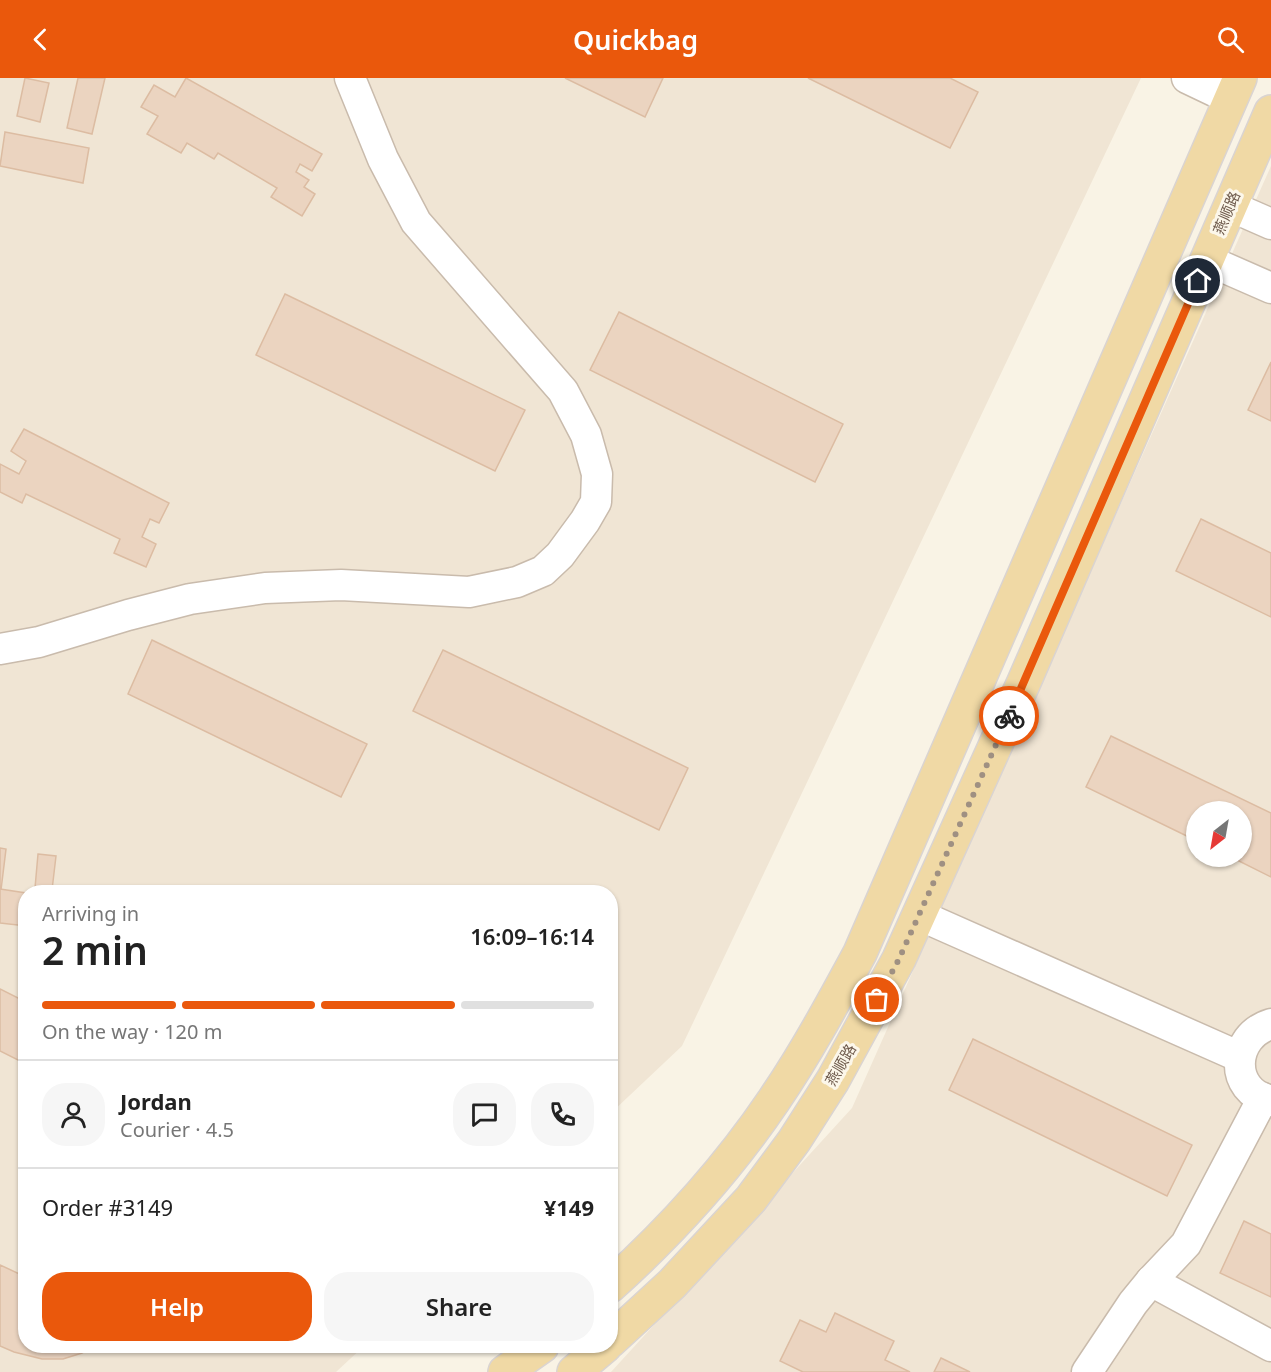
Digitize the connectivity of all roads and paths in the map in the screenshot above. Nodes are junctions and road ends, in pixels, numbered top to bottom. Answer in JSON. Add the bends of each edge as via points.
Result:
{"nodes":[{"id":1,"x":350,"y":78,"type":"edge"},
{"id":2,"x":1187,"y":78,"type":"edge"},
{"id":3,"x":1235,"y":88,"type":"edge"},
{"id":4,"x":1271,"y":112,"type":"edge"},
{"id":5,"x":1230,"y":206,"type":"junction"},
{"id":6,"x":1271,"y":224,"type":"edge"},
{"id":7,"x":1207,"y":260,"type":"junction"},
{"id":8,"x":1271,"y":288,"type":"edge"},
{"id":9,"x":0,"y":649,"type":"edge"},
{"id":10,"x":922,"y":908,"type":"junction"},
{"id":11,"x":1271,"y":1024,"type":"edge"},
{"id":12,"x":1242,"y":1050,"type":"junction"},
{"id":13,"x":1267,"y":1099,"type":"edge"},
{"id":14,"x":618,"y":1279,"type":"edge"},
{"id":15,"x":1151,"y":1281,"type":"junction"},
{"id":16,"x":618,"y":1334,"type":"edge"},
{"id":17,"x":1271,"y":1346,"type":"edge"},
{"id":18,"x":532,"y":1353,"type":"edge"},
{"id":19,"x":505,"y":1372,"type":"edge"},
{"id":20,"x":1087,"y":1372,"type":"edge"}],
"edges":[{"from":1,"to":9,"type":"lane","via":[[383,159],[416,222],[563,391],[586,435],[597,474],[596,502],[585,521],[543,572],[517,582],[469,592],[341,585],[265,588],[190,599],[39,642]]},
{"from":2,"to":3,"type":"lane"},
{"from":3,"to":14,"type":"main road","via":[[860,953],[774,1101],[718,1174]]},
{"from":4,"to":5,"type":"main road","name":"燕顺路"},
{"from":5,"to":6,"type":"lane"},
{"from":5,"to":7,"type":"main road","name":"燕顺路"},
{"from":7,"to":8,"type":"lane"},
{"from":7,"to":10,"type":"main road","name":"燕顺路"},
{"from":10,"to":12,"type":"lane"},
{"from":10,"to":16,"type":"main road","name":"燕顺路","via":[[899,959],[833,1080],[794,1141],[751,1199],[672,1284]]},
{"from":11,"to":12,"type":"lane","via":[[1255,1031]]},
{"from":12,"to":13,"type":"lane","via":[[1241,1073],[1248,1086]]},
{"from":13,"to":15,"type":"lane","via":[[1186,1244]]},
{"from":15,"to":17,"type":"lane"},
{"from":15,"to":20,"type":"lane"},
{"from":18,"to":19,"type":"main road"}]}
